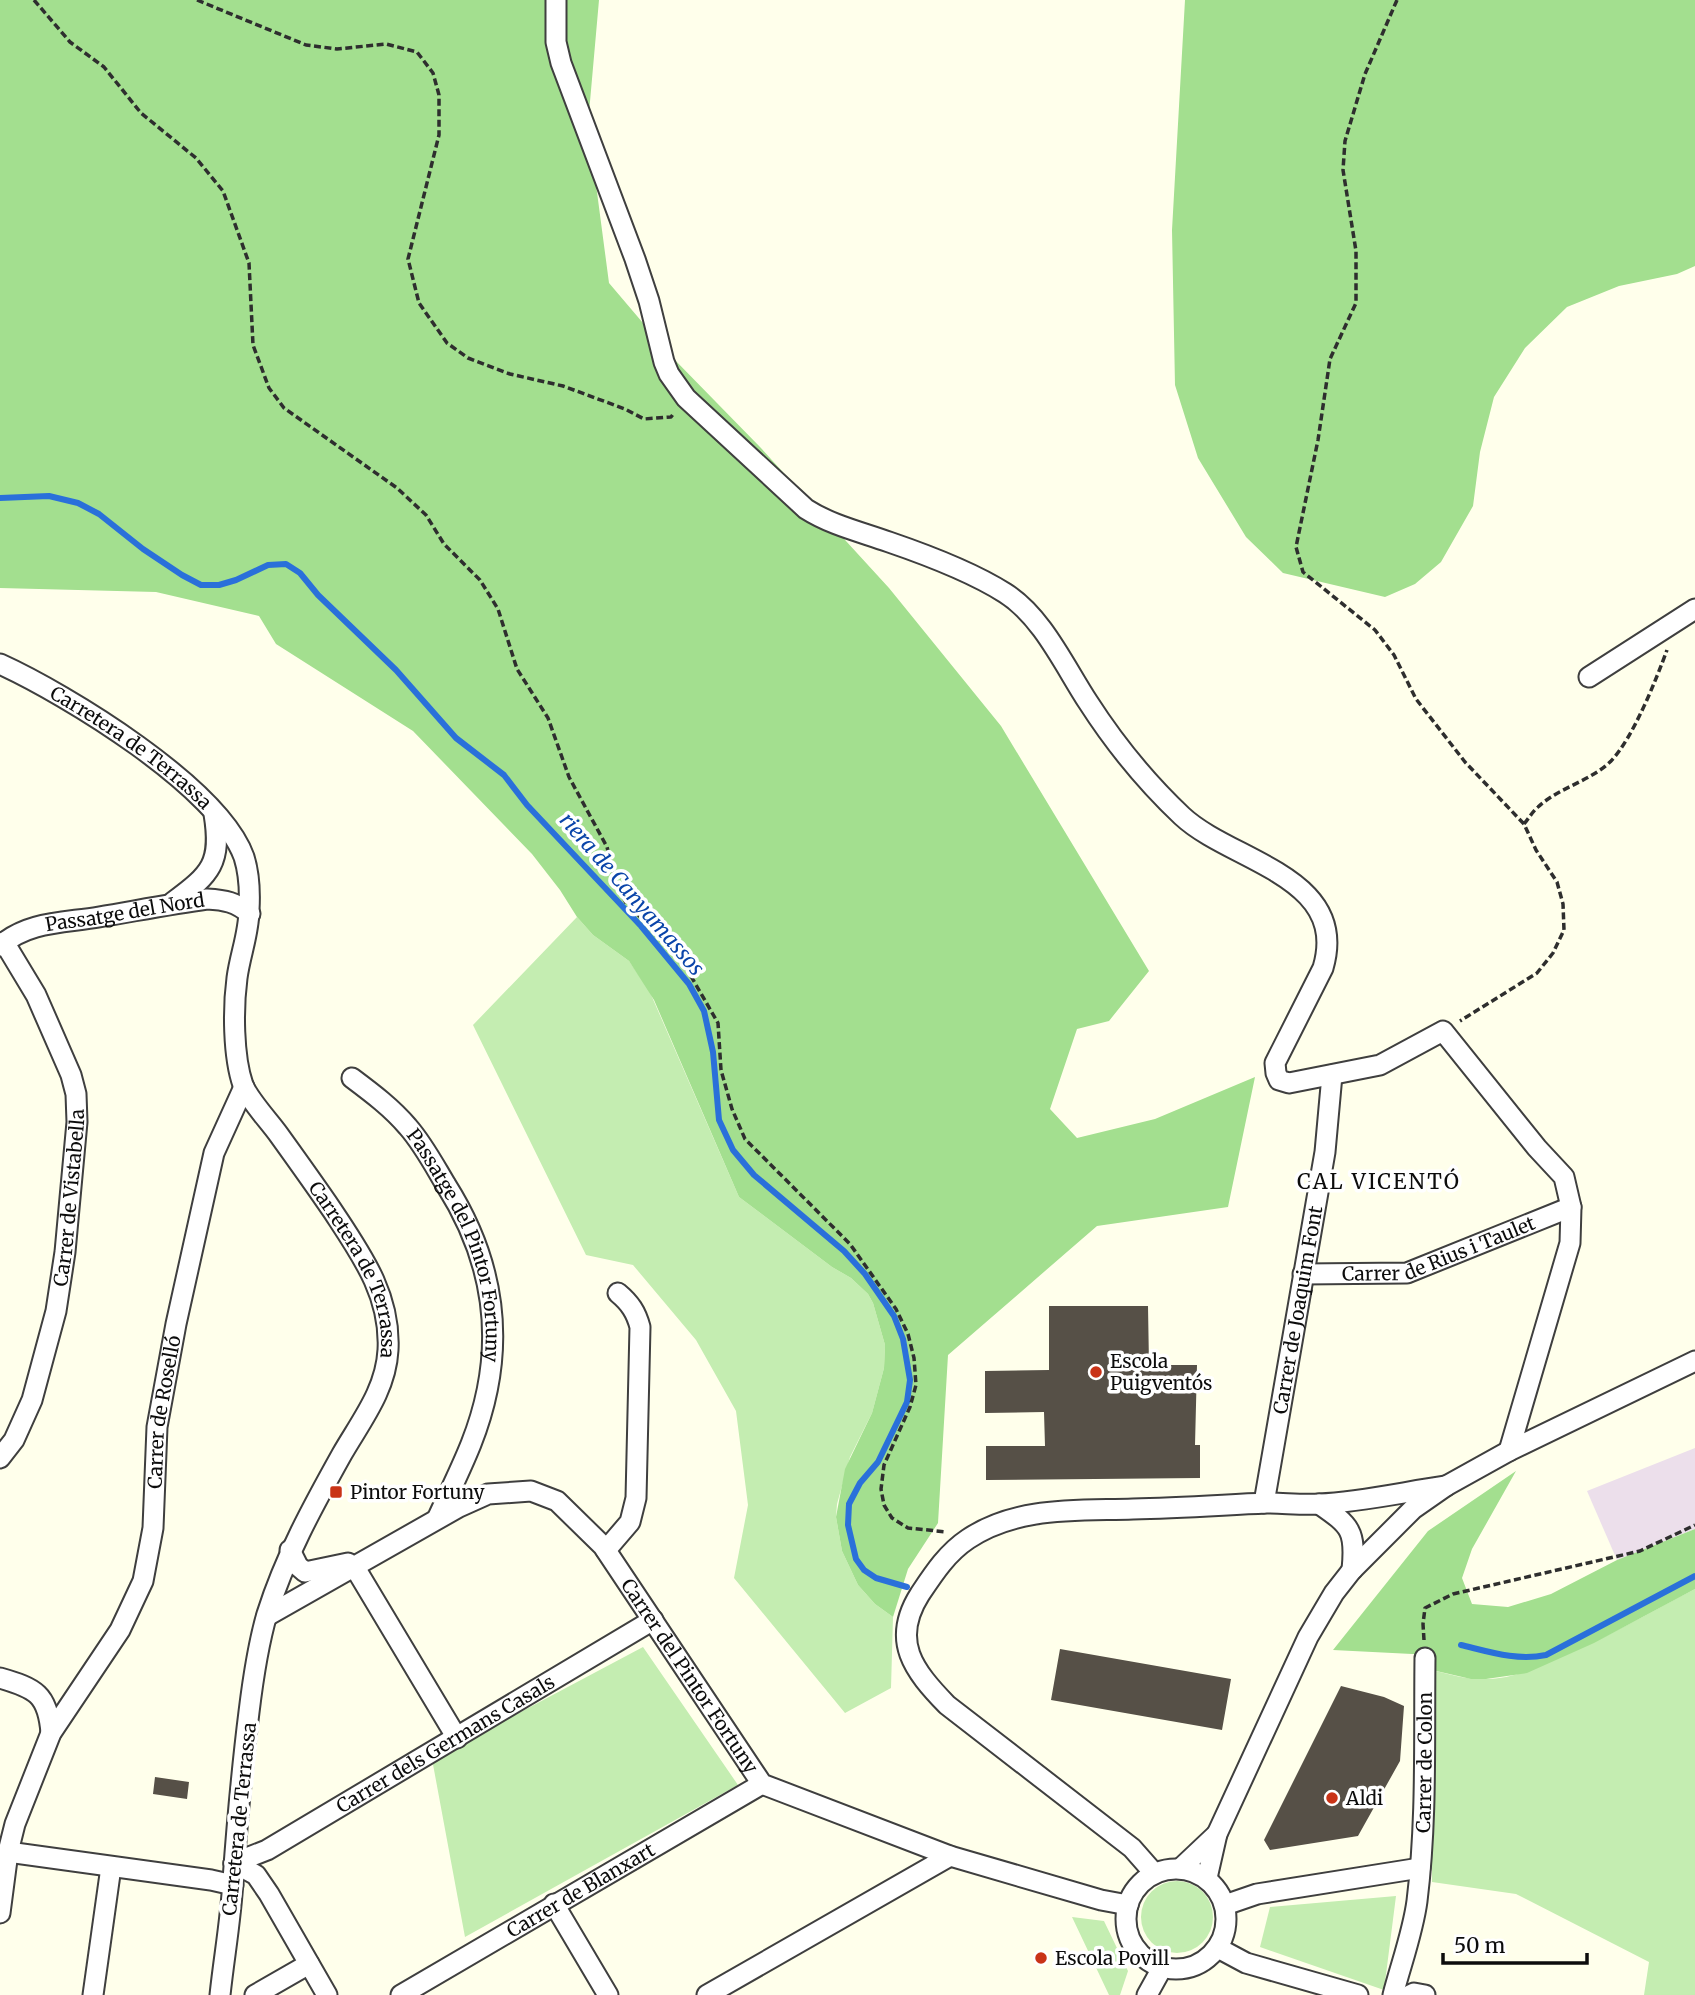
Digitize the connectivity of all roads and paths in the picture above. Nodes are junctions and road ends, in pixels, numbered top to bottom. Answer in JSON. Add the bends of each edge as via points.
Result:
{"nodes":[{"id":1,"x":34,"y":0,"type":"edge"},
{"id":2,"x":197,"y":0,"type":"edge"},
{"id":3,"x":556,"y":0,"type":"edge"},
{"id":4,"x":1397,"y":0,"type":"edge"},
{"id":5,"x":686,"y":398,"type":"junction"},
{"id":6,"x":1695,"y":609,"type":"edge"},
{"id":7,"x":1671,"y":625,"type":"junction"},
{"id":8,"x":0,"y":664,"type":"edge"},
{"id":9,"x":1589,"y":677,"type":"dead end"},
{"id":10,"x":213,"y":810,"type":"junction"},
{"id":11,"x":1524,"y":824,"type":"junction"},
{"id":12,"x":169,"y":905,"type":"junction"},
{"id":13,"x":250,"y":914,"type":"junction"},
{"id":14,"x":2,"y":944,"type":"edge"},
{"id":15,"x":1443,"y":1031,"type":"junction"},
{"id":16,"x":1332,"y":1075,"type":"junction"},
{"id":17,"x":352,"y":1078,"type":"dead end"},
{"id":18,"x":244,"y":1087,"type":"junction"},
{"id":19,"x":1571,"y":1208,"type":"junction"},
{"id":20,"x":1303,"y":1274,"type":"junction"},
{"id":21,"x":618,"y":1293,"type":"dead end"},
{"id":22,"x":1695,"y":1362,"type":"edge"},
{"id":23,"x":1508,"y":1451,"type":"junction"},
{"id":24,"x":0,"y":1458,"type":"edge"},
{"id":25,"x":1446,"y":1486,"type":"junction"},
{"id":26,"x":1264,"y":1503,"type":"junction"},
{"id":27,"x":1319,"y":1504,"type":"junction"},
{"id":28,"x":438,"y":1517,"type":"junction"},
{"id":29,"x":1695,"y":1525,"type":"edge"},
{"id":30,"x":969,"y":1538,"type":"junction"},
{"id":31,"x":290,"y":1550,"type":"junction"},
{"id":32,"x":606,"y":1550,"type":"junction"},
{"id":33,"x":360,"y":1562,"type":"junction"},
{"id":34,"x":1352,"y":1570,"type":"junction"},
{"id":35,"x":267,"y":1616,"type":"junction"},
{"id":36,"x":653,"y":1620,"type":"junction"},
{"id":37,"x":1425,"y":1658,"type":"joint"},
{"id":38,"x":0,"y":1678,"type":"edge"},
{"id":39,"x":87,"y":1680,"type":"junction"},
{"id":40,"x":37,"y":1692,"type":"junction"},
{"id":41,"x":51,"y":1732,"type":"junction"},
{"id":42,"x":457,"y":1738,"type":"junction"},
{"id":43,"x":762,"y":1784,"type":"junction"},
{"id":44,"x":1217,"y":1834,"type":"junction"},
{"id":45,"x":8,"y":1852,"type":"junction"},
{"id":46,"x":950,"y":1856,"type":"junction"},
{"id":47,"x":234,"y":1863,"type":"junction"},
{"id":48,"x":111,"y":1867,"type":"junction"},
{"id":49,"x":1181,"y":1868,"type":"junction"},
{"id":50,"x":1420,"y":1868,"type":"junction"},
{"id":51,"x":1154,"y":1873,"type":"junction"},
{"id":52,"x":1207,"y":1878,"type":"junction"},
{"id":53,"x":233,"y":1885,"type":"junction"},
{"id":54,"x":554,"y":1904,"type":"junction"},
{"id":55,"x":1128,"y":1905,"type":"junction"},
{"id":56,"x":1225,"y":1905,"type":"junction"},
{"id":57,"x":0,"y":1913,"type":"edge"},
{"id":58,"x":1218,"y":1948,"type":"junction"},
{"id":59,"x":309,"y":1964,"type":"junction"},
{"id":60,"x":1162,"y":1968,"type":"junction"},
{"id":61,"x":1354,"y":1994,"type":"edge"},
{"id":62,"x":93,"y":1995,"type":"edge"},
{"id":63,"x":220,"y":1995,"type":"edge"},
{"id":64,"x":254,"y":1995,"type":"edge"},
{"id":65,"x":327,"y":1995,"type":"edge"},
{"id":66,"x":401,"y":1995,"type":"edge"},
{"id":67,"x":608,"y":1995,"type":"edge"},
{"id":68,"x":707,"y":1995,"type":"edge"},
{"id":69,"x":1147,"y":1995,"type":"edge"},
{"id":70,"x":1393,"y":1995,"type":"edge"},
{"id":71,"x":1410,"y":1995,"type":"edge"},
{"id":72,"x":1425,"y":1995,"type":"edge"}],
"edges":[{"from":1,"to":30,"type":"path","via":[[70,42],[104,67],[141,113],[196,158],[223,191],[248,263],[253,345],[269,388],[284,408],[397,488],[426,515],[498,609],[517,669],[548,718],[569,777],[607,847],[627,905],[664,938],[718,1023],[721,1070],[746,1139],[850,1244],[897,1309],[908,1334],[916,1385],[884,1465],[884,1505],[892,1518],[908,1528]]},
{"from":2,"to":5,"type":"path","via":[[306,45],[337,49],[386,44],[417,52],[433,73],[439,95],[439,135],[408,260],[419,303],[447,343],[468,358],[563,386],[644,419],[671,417]]},
{"from":3,"to":5,"type":"street","via":[[561,63],[635,259],[664,362]]},
{"from":4,"to":11,"type":"path","via":[[1365,74],[1345,141],[1343,170],[1356,251],[1356,303],[1330,359],[1296,547],[1303,572],[1375,631],[1394,655],[1416,699],[1457,752]]},
{"from":5,"to":16,"type":"street","via":[[806,509],[981,580],[1017,601],[1058,653],[1124,755],[1153,787],[1199,831],[1266,865],[1315,905],[1326,926],[1327,954],[1275,1063],[1279,1080],[1289,1083]]},
{"from":6,"to":7,"type":"street"},
{"from":7,"to":9,"type":"street"},
{"from":7,"to":11,"type":"path","via":[[1656,683],[1611,760],[1539,806]]},
{"from":8,"to":10,"type":"street","name":"Carretera de Terrassa","via":[[105,723]]},
{"from":10,"to":12,"type":"street","via":[[218,838],[213,862],[200,883]]},
{"from":10,"to":13,"type":"street","name":"Carretera de Terrassa","via":[[243,856]]},
{"from":11,"to":15,"type":"path","via":[[1557,882],[1563,930],[1537,973]]},
{"from":12,"to":13,"type":"street","name":"Passatge del Nord","via":[[225,900]]},
{"from":12,"to":14,"type":"street","name":"Passatge del Nord","via":[[53,922]]},
{"from":13,"to":18,"type":"street","name":"Carretera de Terrassa","via":[[235,1004]]},
{"from":14,"to":24,"type":"street","name":"Carrer de Vistabella","via":[[36,995],[71,1075],[77,1122],[56,1311],[32,1400],[14,1440]]},
{"from":15,"to":16,"type":"street","via":[[1380,1065]]},
{"from":15,"to":19,"type":"street","via":[[1564,1177]]},
{"from":16,"to":20,"type":"street","name":"Carrer de Joaquim Font","via":[[1325,1152]]},
{"from":17,"to":28,"type":"street","name":"Passatge del Pintor Fortuny","via":[[408,1127],[461,1209],[488,1277],[492,1353],[483,1404],[472,1443]]},
{"from":18,"to":31,"type":"street","name":"Carretera de Terrassa","via":[[363,1256],[385,1308],[388,1333],[388,1355],[371,1409]]},
{"from":18,"to":39,"type":"street","name":"Carrer de Roselló","via":[[215,1153],[176,1324],[157,1427],[153,1528],[143,1581],[120,1630]]},
{"from":19,"to":20,"type":"street","name":"Carrer de Rius i Taulet","via":[[1407,1273]]},
{"from":19,"to":23,"type":"street","via":[[1570,1242]]},
{"from":20,"to":26,"type":"street","name":"Carrer de Joaquim Font"},
{"from":21,"to":32,"type":"street","via":[[637,1314],[640,1327],[636,1498],[630,1522]]},
{"from":22,"to":23,"type":"street"},
{"from":23,"to":25,"type":"street"},
{"from":25,"to":27,"type":"street"},
{"from":25,"to":34,"type":"street","via":[[1413,1509]]},
{"from":26,"to":27,"type":"street"},
{"from":26,"to":30,"type":"street","via":[[1066,1509],[1007,1521]]},
{"from":27,"to":34,"type":"street","via":[[1350,1528]]},
{"from":28,"to":32,"type":"street","name":"Carrer del Pintor Fortuny","via":[[488,1494],[531,1492],[557,1502]]},
{"from":28,"to":33,"type":"street","name":"Carrer del Pintor Fortuny"},
{"from":29,"to":37,"type":"path","via":[[1640,1551],[1453,1594],[1425,1608]]},
{"from":30,"to":51,"type":"street","via":[[934,1572],[912,1607],[906,1643],[911,1661],[947,1705],[1132,1848]]},
{"from":31,"to":33,"type":"street","name":"Carrer del Pintor Fortuny","via":[[305,1572]]},
{"from":31,"to":35,"type":"street","name":"Carretera de Terrassa"},
{"from":32,"to":36,"type":"street","name":"Carrer del Pintor Fortuny"},
{"from":33,"to":35,"type":"street","name":"Carrer del Pintor Fortuny"},
{"from":33,"to":42,"type":"street"},
{"from":34,"to":44,"type":"street","via":[[1308,1637]]},
{"from":35,"to":47,"type":"street","name":"Carretera de Terrassa","via":[[243,1757]]},
{"from":36,"to":42,"type":"street","name":"Carrer dels Germans Casals"},
{"from":36,"to":43,"type":"street","name":"Carrer del Pintor Fortuny"},
{"from":37,"to":50,"type":"street","name":"Carrer de Colon"},
{"from":38,"to":40,"type":"street"},
{"from":39,"to":40,"type":"street","via":[[63,1690]]},
{"from":39,"to":41,"type":"street","name":"Carrer de Roselló"},
{"from":40,"to":41,"type":"street","via":[[50,1713]]},
{"from":41,"to":45,"type":"street","name":"Carrer de Roselló"},
{"from":42,"to":47,"type":"street","name":"Carrer dels Germans Casals","via":[[267,1850]]},
{"from":43,"to":46,"type":"street","name":"Carrer del Pintor Fortuny"},
{"from":43,"to":54,"type":"street","name":"Carrer de Blanxart"},
{"from":44,"to":49,"type":"street"},
{"from":44,"to":52,"type":"street"},
{"from":45,"to":48,"type":"street"},
{"from":45,"to":57,"type":"street","name":"Carrer de Roselló"},
{"from":46,"to":55,"type":"street","name":"Carrer del Pintor Fortuny"},
{"from":46,"to":68,"type":"street"},
{"from":47,"to":53,"type":"street","name":"Carretera de Terrassa"},
{"from":47,"to":59,"type":"street","via":[[256,1875]]},
{"from":48,"to":53,"type":"street"},
{"from":48,"to":62,"type":"street"},
{"from":49,"to":51,"type":"street"},
{"from":49,"to":52,"type":"street"},
{"from":50,"to":56,"type":"street","via":[[1257,1894]]},
{"from":50,"to":70,"type":"street","name":"Carrer de Colon","via":[[1416,1904]]},
{"from":51,"to":55,"type":"street","via":[[1138,1886]]},
{"from":52,"to":56,"type":"street"},
{"from":53,"to":63,"type":"street","name":"Carretera de Terrassa"},
{"from":54,"to":66,"type":"street","name":"Carrer de Blanxart"},
{"from":54,"to":67,"type":"street"},
{"from":55,"to":60,"type":"street","via":[[1131,1942],[1149,1962]]},
{"from":56,"to":58,"type":"street","via":[[1226,1927]]},
{"from":58,"to":60,"type":"street","via":[[1193,1967]]},
{"from":58,"to":61,"type":"street","via":[[1246,1963]]},
{"from":59,"to":64,"type":"street"},
{"from":59,"to":65,"type":"street"},
{"from":60,"to":69,"type":"street"},
{"from":71,"to":72,"type":"street"}]}
